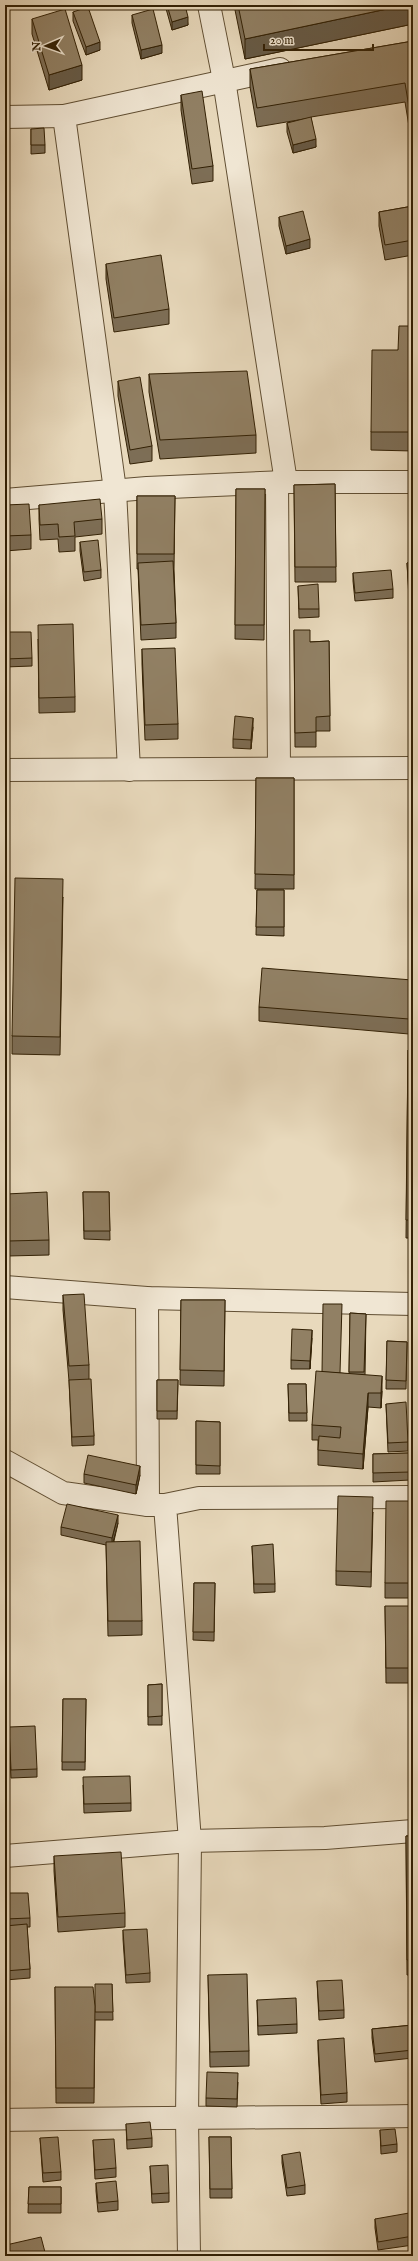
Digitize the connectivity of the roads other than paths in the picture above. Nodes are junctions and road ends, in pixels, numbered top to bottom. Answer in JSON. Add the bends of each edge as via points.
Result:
{"nodes":[{"id":1,"x":209,"y":5,"type":"edge"},
{"id":2,"x":299,"y":66,"type":"edge"},
{"id":3,"x":224,"y":80,"type":"junction"},
{"id":4,"x":64,"y":116,"type":"junction"},
{"id":5,"x":5,"y":117,"type":"edge"},
{"id":6,"x":282,"y":482,"type":"junction"},
{"id":7,"x":413,"y":482,"type":"edge"},
{"id":8,"x":115,"y":490,"type":"junction"},
{"id":9,"x":5,"y":500,"type":"edge"},
{"id":10,"x":413,"y":768,"type":"edge"},
{"id":11,"x":279,"y":769,"type":"junction"},
{"id":12,"x":5,"y":770,"type":"edge"},
{"id":13,"x":129,"y":770,"type":"junction"},
{"id":14,"x":5,"y":1287,"type":"edge"},
{"id":15,"x":147,"y":1298,"type":"junction"},
{"id":16,"x":413,"y":1304,"type":"edge"},
{"id":17,"x":5,"y":1461,"type":"edge"},
{"id":18,"x":413,"y":1496,"type":"edge"},
{"id":19,"x":156,"y":1505,"type":"junction"},
{"id":20,"x":413,"y":1831,"type":"edge"},
{"id":21,"x":190,"y":1841,"type":"junction"},
{"id":22,"x":5,"y":1856,"type":"edge"},
{"id":23,"x":413,"y":2116,"type":"edge"},
{"id":24,"x":187,"y":2118,"type":"junction"},
{"id":25,"x":5,"y":2120,"type":"edge"},
{"id":26,"x":189,"y":2256,"type":"edge"}],
"edges":[{"from":1,"to":3,"type":"street"},
{"from":2,"to":3,"type":"street"},
{"from":3,"to":4,"type":"street"},
{"from":3,"to":6,"type":"street"},
{"from":4,"to":5,"type":"street"},
{"from":4,"to":8,"type":"street"},
{"from":6,"to":7,"type":"street"},
{"from":6,"to":8,"type":"street"},
{"from":6,"to":11,"type":"street"},
{"from":8,"to":9,"type":"street"},
{"from":8,"to":13,"type":"street"},
{"from":10,"to":11,"type":"street"},
{"from":11,"to":13,"type":"street"},
{"from":12,"to":13,"type":"street"},
{"from":14,"to":15,"type":"street"},
{"from":15,"to":16,"type":"street"},
{"from":15,"to":19,"type":"street"},
{"from":17,"to":19,"type":"street","via":[[64,1493]]},
{"from":18,"to":19,"type":"street","via":[[200,1498]]},
{"from":19,"to":21,"type":"street"},
{"from":20,"to":21,"type":"street","via":[[325,1838]]},
{"from":21,"to":22,"type":"street"},
{"from":21,"to":24,"type":"street"},
{"from":23,"to":24,"type":"street"},
{"from":24,"to":25,"type":"street"},
{"from":24,"to":26,"type":"street"}]}
